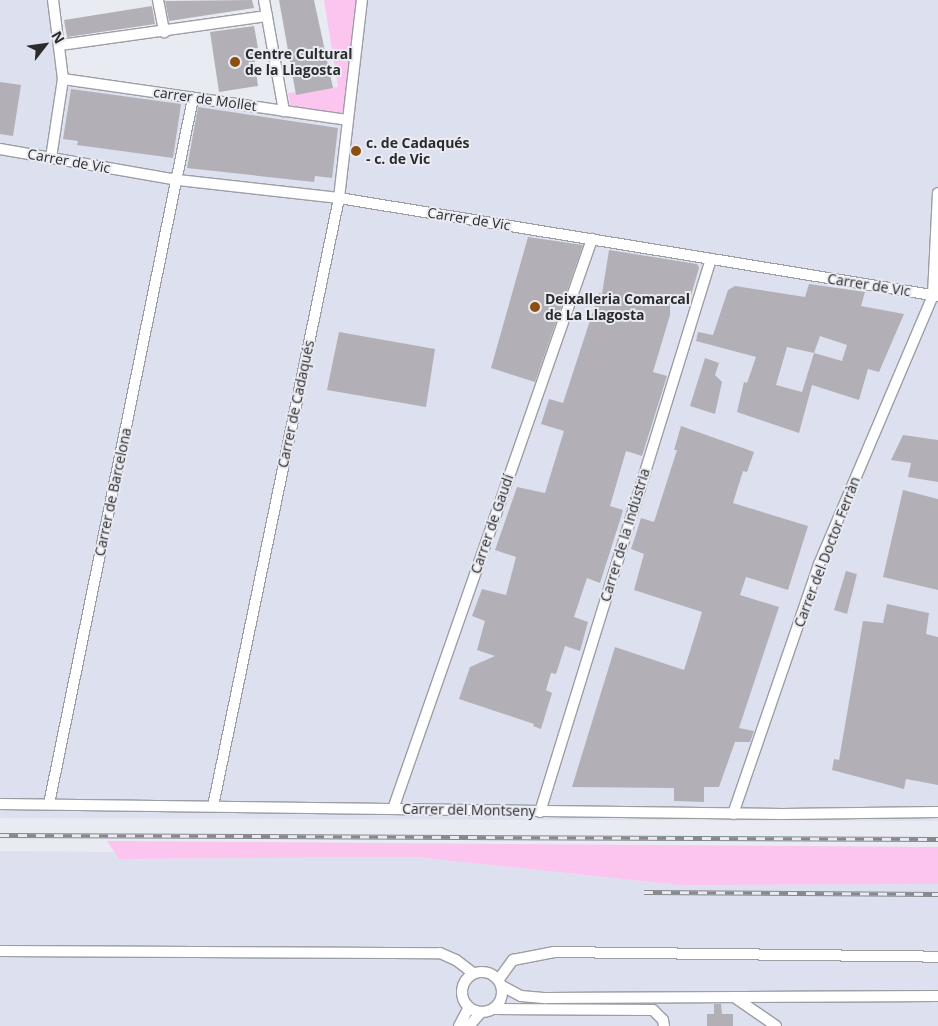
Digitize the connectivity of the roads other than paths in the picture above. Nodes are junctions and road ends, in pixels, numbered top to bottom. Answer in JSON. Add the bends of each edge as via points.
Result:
{"nodes":[{"id":1,"x":53,"y":0,"type":"edge"},
{"id":2,"x":158,"y":0,"type":"edge"},
{"id":3,"x":264,"y":0,"type":"edge"},
{"id":4,"x":362,"y":0,"type":"edge"},
{"id":5,"x":267,"y":16,"type":"junction"},
{"id":6,"x":164,"y":32,"type":"junction"},
{"id":7,"x":60,"y":45,"type":"junction"},
{"id":8,"x":63,"y":79,"type":"junction"},
{"id":9,"x":193,"y":98,"type":"junction"},
{"id":10,"x":284,"y":111,"type":"junction"},
{"id":11,"x":347,"y":120,"type":"junction"},
{"id":12,"x":0,"y":149,"type":"edge"},
{"id":13,"x":51,"y":158,"type":"junction"},
{"id":14,"x":178,"y":180,"type":"junction"},
{"id":15,"x":938,"y":193,"type":"edge"},
{"id":16,"x":339,"y":198,"type":"junction"},
{"id":17,"x":592,"y":239,"type":"junction"},
{"id":18,"x":711,"y":259,"type":"junction"},
{"id":19,"x":935,"y":295,"type":"edge"},
{"id":20,"x":0,"y":804,"type":"edge"},
{"id":21,"x":49,"y":804,"type":"junction"},
{"id":22,"x":213,"y":806,"type":"junction"},
{"id":23,"x":393,"y":809,"type":"junction"},
{"id":24,"x":540,"y":812,"type":"junction"},
{"id":25,"x":938,"y":812,"type":"edge"},
{"id":26,"x":733,"y":814,"type":"junction"},
{"id":27,"x":0,"y":952,"type":"edge"},
{"id":28,"x":938,"y":957,"type":"edge"},
{"id":29,"x":473,"y":973,"type":"junction"},
{"id":30,"x":500,"y":982,"type":"junction"},
{"id":31,"x":938,"y":996,"type":"edge"},
{"id":32,"x":734,"y":997,"type":"junction"},
{"id":33,"x":469,"y":1007,"type":"junction"},
{"id":34,"x":493,"y":1009,"type":"junction"},
{"id":35,"x":481,"y":1012,"type":"junction"},
{"id":36,"x":459,"y":1026,"type":"edge"},
{"id":37,"x":469,"y":1026,"type":"edge"},
{"id":38,"x":664,"y":1026,"type":"edge"},
{"id":39,"x":776,"y":1026,"type":"edge"}],
"edges":[{"from":1,"to":7,"type":"street"},
{"from":2,"to":6,"type":"street"},
{"from":3,"to":5,"type":"street"},
{"from":4,"to":11,"type":"street","name":"Carrer de Cadaqués"},
{"from":5,"to":6,"type":"street"},
{"from":5,"to":10,"type":"street"},
{"from":6,"to":7,"type":"street"},
{"from":7,"to":8,"type":"street"},
{"from":8,"to":9,"type":"street","name":"carrer de Mollet"},
{"from":8,"to":13,"type":"street"},
{"from":9,"to":10,"type":"street","name":"carrer de Mollet"},
{"from":9,"to":14,"type":"street","name":"Carrer de Barcelona"},
{"from":10,"to":11,"type":"street","name":"carrer de Mollet"},
{"from":11,"to":16,"type":"street","name":"Carrer de Cadaqués"},
{"from":12,"to":13,"type":"street","name":"Carrer de Vic"},
{"from":13,"to":14,"type":"street","name":"Carrer de Vic"},
{"from":14,"to":16,"type":"street","name":"Carrer de Vic"},
{"from":14,"to":21,"type":"street","name":"Carrer de Barcelona"},
{"from":15,"to":19,"type":"street"},
{"from":16,"to":17,"type":"street","name":"Carrer de Vic"},
{"from":16,"to":22,"type":"street","name":"Carrer de Cadaqués"},
{"from":17,"to":18,"type":"street","name":"Carrer de Vic"},
{"from":17,"to":23,"type":"street","name":"Carrer de Gaudí"},
{"from":18,"to":19,"type":"street","name":"Carrer de Vic"},
{"from":18,"to":24,"type":"street","name":"Carrer de la Indústria"},
{"from":19,"to":26,"type":"street","name":"Carrer del Doctor Ferràn","via":[[819,564]]},
{"from":20,"to":21,"type":"street","name":"Carrer del Montseny"},
{"from":21,"to":22,"type":"street","name":"Carrer del Montseny"},
{"from":22,"to":23,"type":"street","name":"Carrer del Montseny"},
{"from":23,"to":24,"type":"street","name":"Carrer del Montseny"},
{"from":24,"to":26,"type":"street","name":"Carrer del Montseny"},
{"from":25,"to":26,"type":"street","name":"Carrer del Montseny"},
{"from":27,"to":29,"type":"street","via":[[440,954],[456,960]]},
{"from":28,"to":30,"type":"street","via":[[554,952],[513,960]]},
{"from":29,"to":30,"type":"street","via":[[487,972]]},
{"from":29,"to":33,"type":"street","via":[[467,977],[462,990]]},
{"from":30,"to":32,"type":"street","via":[[521,996],[546,998]]},
{"from":30,"to":34,"type":"street","via":[[501,999]]},
{"from":31,"to":32,"type":"street"},
{"from":32,"to":39,"type":"street"},
{"from":33,"to":35,"type":"street"},
{"from":33,"to":36,"type":"street"},
{"from":34,"to":35,"type":"street"},
{"from":34,"to":38,"type":"street","via":[[653,1010],[663,1020]]},
{"from":35,"to":37,"type":"street"}]}
